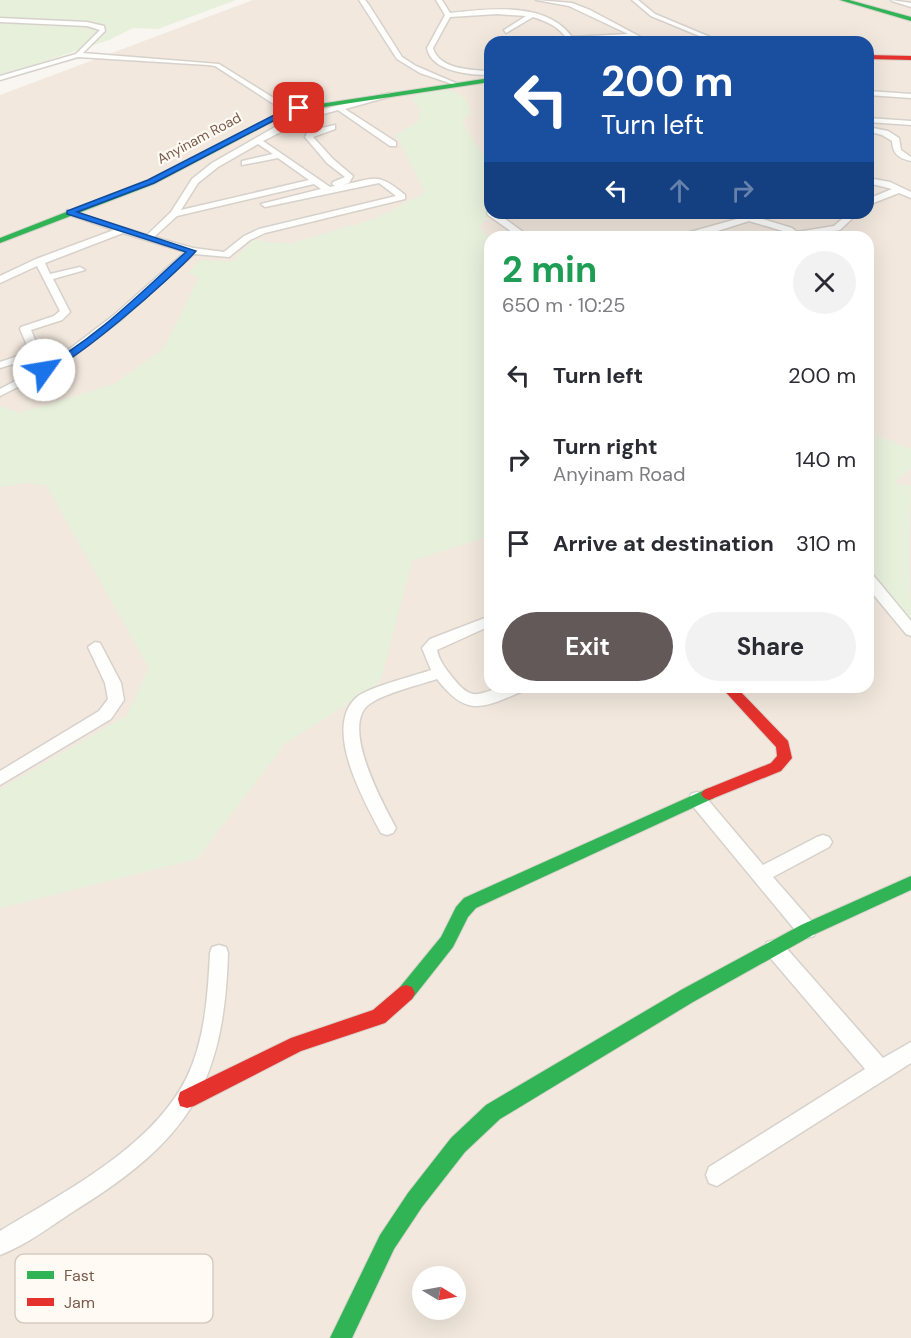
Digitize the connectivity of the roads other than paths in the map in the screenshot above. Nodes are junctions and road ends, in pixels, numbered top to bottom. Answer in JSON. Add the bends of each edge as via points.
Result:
{"nodes":[{"id":1,"x":362,"y":0,"type":"edge"},
{"id":2,"x":439,"y":0,"type":"edge"},
{"id":3,"x":539,"y":0,"type":"edge"},
{"id":4,"x":584,"y":0,"type":"edge"},
{"id":5,"x":635,"y":0,"type":"edge"},
{"id":6,"x":843,"y":0,"type":"edge"},
{"id":7,"x":894,"y":0,"type":"edge"},
{"id":8,"x":570,"y":4,"type":"junction"},
{"id":9,"x":911,"y":5,"type":"edge"},
{"id":10,"x":448,"y":15,"type":"junction"},
{"id":11,"x":532,"y":15,"type":"junction"},
{"id":12,"x":911,"y":19,"type":"edge"},
{"id":13,"x":0,"y":20,"type":"edge"},
{"id":14,"x":506,"y":31,"type":"dead end"},
{"id":15,"x":567,"y":36,"type":"edge"},
{"id":16,"x":633,"y":36,"type":"edge"},
{"id":17,"x":704,"y":36,"type":"edge"},
{"id":18,"x":78,"y":56,"type":"junction"},
{"id":19,"x":874,"y":57,"type":"edge"},
{"id":20,"x":911,"y":58,"type":"edge"},
{"id":21,"x":484,"y":73,"type":"edge"},
{"id":22,"x":0,"y":78,"type":"edge"},
{"id":23,"x":484,"y":81,"type":"edge"},
{"id":24,"x":456,"y":85,"type":"junction"},
{"id":25,"x":397,"y":92,"type":"junction"},
{"id":26,"x":874,"y":93,"type":"edge"},
{"id":27,"x":911,"y":96,"type":"edge"},
{"id":28,"x":339,"y":108,"type":"junction"},
{"id":29,"x":289,"y":110,"type":"junction"},
{"id":30,"x":874,"y":120,"type":"edge"},
{"id":31,"x":911,"y":123,"type":"edge"},
{"id":32,"x":332,"y":127,"type":"dead end"},
{"id":33,"x":874,"y":131,"type":"edge"},
{"id":34,"x":259,"y":141,"type":"junction"},
{"id":35,"x":393,"y":144,"type":"dead end"},
{"id":36,"x":280,"y":155,"type":"junction"},
{"id":37,"x":911,"y":159,"type":"edge"},
{"id":38,"x":245,"y":163,"type":"dead end"},
{"id":39,"x":316,"y":181,"type":"junction"},
{"id":40,"x":874,"y":181,"type":"edge"},
{"id":41,"x":326,"y":188,"type":"junction"},
{"id":42,"x":900,"y":190,"type":"junction"},
{"id":43,"x":911,"y":195,"type":"edge"},
{"id":44,"x":874,"y":200,"type":"edge"},
{"id":45,"x":265,"y":204,"type":"dead end"},
{"id":46,"x":70,"y":212,"type":"junction"},
{"id":47,"x":174,"y":213,"type":"junction"},
{"id":48,"x":500,"y":219,"type":"edge"},
{"id":49,"x":738,"y":219,"type":"edge"},
{"id":50,"x":758,"y":219,"type":"edge"},
{"id":51,"x":847,"y":219,"type":"edge"},
{"id":52,"x":122,"y":230,"type":"junction"},
{"id":53,"x":516,"y":231,"type":"edge"},
{"id":54,"x":706,"y":231,"type":"edge"},
{"id":55,"x":786,"y":231,"type":"edge"},
{"id":56,"x":822,"y":231,"type":"edge"},
{"id":57,"x":148,"y":238,"type":"junction"},
{"id":58,"x":0,"y":241,"type":"edge"},
{"id":59,"x":192,"y":251,"type":"junction"},
{"id":60,"x":39,"y":261,"type":"junction"},
{"id":61,"x":80,"y":270,"type":"dead end"},
{"id":62,"x":49,"y":277,"type":"junction"},
{"id":63,"x":0,"y":280,"type":"edge"},
{"id":64,"x":36,"y":354,"type":"junction"},
{"id":65,"x":59,"y":362,"type":"junction"},
{"id":66,"x":0,"y":365,"type":"edge"},
{"id":67,"x":0,"y":393,"type":"edge"},
{"id":68,"x":874,"y":585,"type":"edge"},
{"id":69,"x":484,"y":623,"type":"edge"},
{"id":70,"x":911,"y":631,"type":"edge"},
{"id":71,"x":95,"y":647,"type":"dead end"},
{"id":72,"x":440,"y":672,"type":"junction"},
{"id":73,"x":503,"y":693,"type":"edge"},
{"id":74,"x":734,"y":693,"type":"edge"},
{"id":75,"x":0,"y":779,"type":"edge"},
{"id":76,"x":697,"y":799,"type":"junction"},
{"id":77,"x":387,"y":828,"type":"dead end"},
{"id":78,"x":823,"y":842,"type":"dead end"},
{"id":79,"x":760,"y":874,"type":"junction"},
{"id":80,"x":911,"y":883,"type":"edge"},
{"id":81,"x":807,"y":930,"type":"junction"},
{"id":82,"x":774,"y":948,"type":"junction"},
{"id":83,"x":219,"y":952,"type":"dead end"},
{"id":84,"x":911,"y":1052,"type":"edge"},
{"id":85,"x":880,"y":1071,"type":"junction"},
{"id":86,"x":187,"y":1099,"type":"junction"},
{"id":87,"x":717,"y":1175,"type":"dead end"},
{"id":88,"x":0,"y":1244,"type":"edge"},
{"id":89,"x":341,"y":1338,"type":"edge"}],
"edges":[{"from":1,"to":24,"type":"street","via":[[397,55]]},
{"from":2,"to":10,"type":"street"},
{"from":3,"to":8,"type":"street"},
{"from":4,"to":8,"type":"street"},
{"from":5,"to":17,"type":"street","via":[[653,15]]},
{"from":6,"to":12,"type":"street"},
{"from":7,"to":9,"type":"street"},
{"from":8,"to":16,"type":"street"},
{"from":10,"to":11,"type":"street"},
{"from":10,"to":21,"type":"street","via":[[431,53],[449,66]]},
{"from":11,"to":14,"type":"street"},
{"from":11,"to":15,"type":"street","via":[[556,21]]},
{"from":13,"to":18,"type":"street","via":[[102,27]]},
{"from":18,"to":22,"type":"street"},
{"from":18,"to":29,"type":"street","via":[[217,64]]},
{"from":19,"to":20,"type":"street"},
{"from":23,"to":24,"type":"street","name":"Anyinam Road"},
{"from":24,"to":25,"type":"street","name":"Anyinam Road"},
{"from":25,"to":28,"type":"street"},
{"from":25,"to":29,"type":"street","name":"Anyinam Road"},
{"from":26,"to":27,"type":"street"},
{"from":28,"to":34,"type":"street","via":[[306,116]]},
{"from":28,"to":35,"type":"street"},
{"from":29,"to":46,"type":"street","name":"Anyinam Road","via":[[151,182]]},
{"from":30,"to":31,"type":"street"},
{"from":32,"to":41,"type":"street","via":[[309,136],[349,178]]},
{"from":33,"to":37,"type":"street","via":[[892,136],[897,151]]},
{"from":34,"to":36,"type":"street"},
{"from":34,"to":47,"type":"street","via":[[200,175]]},
{"from":36,"to":38,"type":"street"},
{"from":36,"to":39,"type":"street"},
{"from":39,"to":41,"type":"street"},
{"from":39,"to":47,"type":"street"},
{"from":40,"to":42,"type":"street"},
{"from":41,"to":45,"type":"street"},
{"from":41,"to":59,"type":"street","via":[[379,180],[402,197],[262,231],[226,255]]},
{"from":42,"to":43,"type":"street"},
{"from":42,"to":44,"type":"street"},
{"from":46,"to":52,"type":"street"},
{"from":46,"to":58,"type":"street","name":"Anyinam Road"},
{"from":47,"to":57,"type":"street"},
{"from":48,"to":53,"type":"street"},
{"from":49,"to":54,"type":"street"},
{"from":50,"to":55,"type":"street"},
{"from":51,"to":56,"type":"street","via":[[837,228]]},
{"from":52,"to":57,"type":"street"},
{"from":52,"to":60,"type":"street"},
{"from":57,"to":59,"type":"street"},
{"from":59,"to":65,"type":"street","via":[[118,317]]},
{"from":60,"to":62,"type":"street"},
{"from":60,"to":63,"type":"street"},
{"from":61,"to":62,"type":"street"},
{"from":62,"to":64,"type":"street","via":[[65,312],[25,329]]},
{"from":64,"to":65,"type":"street"},
{"from":64,"to":66,"type":"street"},
{"from":65,"to":67,"type":"street"},
{"from":68,"to":70,"type":"street"},
{"from":69,"to":72,"type":"street","via":[[429,648]]},
{"from":71,"to":75,"type":"street","via":[[116,700],[105,715]]},
{"from":72,"to":73,"type":"street","via":[[462,698],[485,700]]},
{"from":72,"to":77,"type":"street","via":[[365,699],[354,710],[358,772]]},
{"from":74,"to":76,"type":"street","via":[[783,745],[785,758],[776,767]]},
{"from":76,"to":79,"type":"street"},
{"from":76,"to":86,"type":"street","via":[[470,903],[418,981],[381,1017],[286,1047]]},
{"from":78,"to":79,"type":"street"},
{"from":79,"to":81,"type":"street"},
{"from":80,"to":81,"type":"street"},
{"from":81,"to":82,"type":"street"},
{"from":82,"to":85,"type":"street"},
{"from":82,"to":89,"type":"street","via":[[493,1112],[458,1145],[415,1200],[387,1242]]},
{"from":83,"to":86,"type":"street","via":[[207,1045]]},
{"from":84,"to":85,"type":"street"},
{"from":85,"to":87,"type":"street"},
{"from":86,"to":88,"type":"street","via":[[152,1140],[105,1177]]}]}
